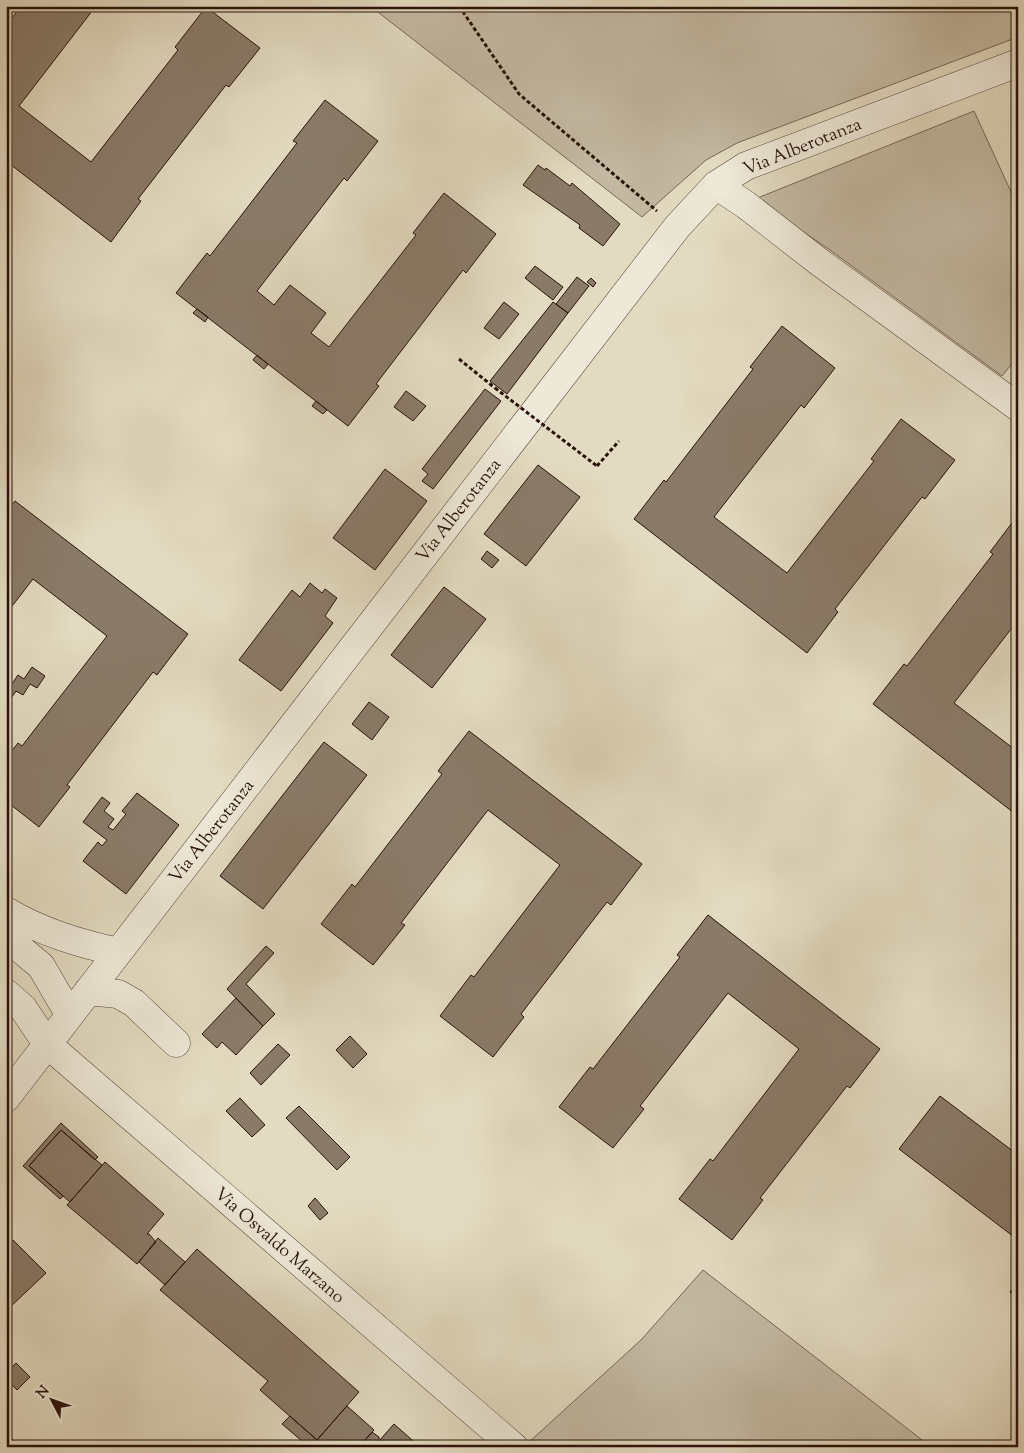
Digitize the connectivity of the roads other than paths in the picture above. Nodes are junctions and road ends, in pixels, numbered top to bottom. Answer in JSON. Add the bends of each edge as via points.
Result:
{"nodes":[{"id":1,"x":1018,"y":63,"type":"edge"},
{"id":2,"x":716,"y":186,"type":"junction"},
{"id":3,"x":1018,"y":407,"type":"edge"},
{"id":4,"x":6,"y":911,"type":"edge"},
{"id":5,"x":6,"y":937,"type":"edge"},
{"id":6,"x":118,"y":952,"type":"junction"},
{"id":7,"x":88,"y":991,"type":"junction"},
{"id":8,"x":6,"y":993,"type":"edge"},
{"id":9,"x":70,"y":1014,"type":"junction"},
{"id":10,"x":176,"y":1043,"type":"dead end"},
{"id":11,"x":47,"y":1044,"type":"junction"},
{"id":12,"x":6,"y":1098,"type":"edge"},
{"id":13,"x":514,"y":1447,"type":"edge"}],
"edges":[{"from":1,"to":2,"type":"street","name":"Via Alberotanza","via":[[755,162]]},
{"from":2,"to":3,"type":"street"},
{"from":2,"to":6,"type":"street","name":"Via Alberotanza","via":[[677,227]]},
{"from":4,"to":6,"type":"street","via":[[27,924],[78,943]]},
{"from":5,"to":9,"type":"street","via":[[41,966]]},
{"from":6,"to":7,"type":"street","name":"Via Alberotanza"},
{"from":7,"to":9,"type":"street","name":"Via Alberotanza"},
{"from":7,"to":10,"type":"street","via":[[118,994],[134,1003]]},
{"from":8,"to":11,"type":"street","name":"Via Osvaldo Marzano","via":[[23,1008]]},
{"from":9,"to":11,"type":"street","name":"Via Alberotanza"},
{"from":11,"to":12,"type":"street","name":"Via Alberotanza"},
{"from":11,"to":13,"type":"street","name":"Via Osvaldo Marzano"}]}
